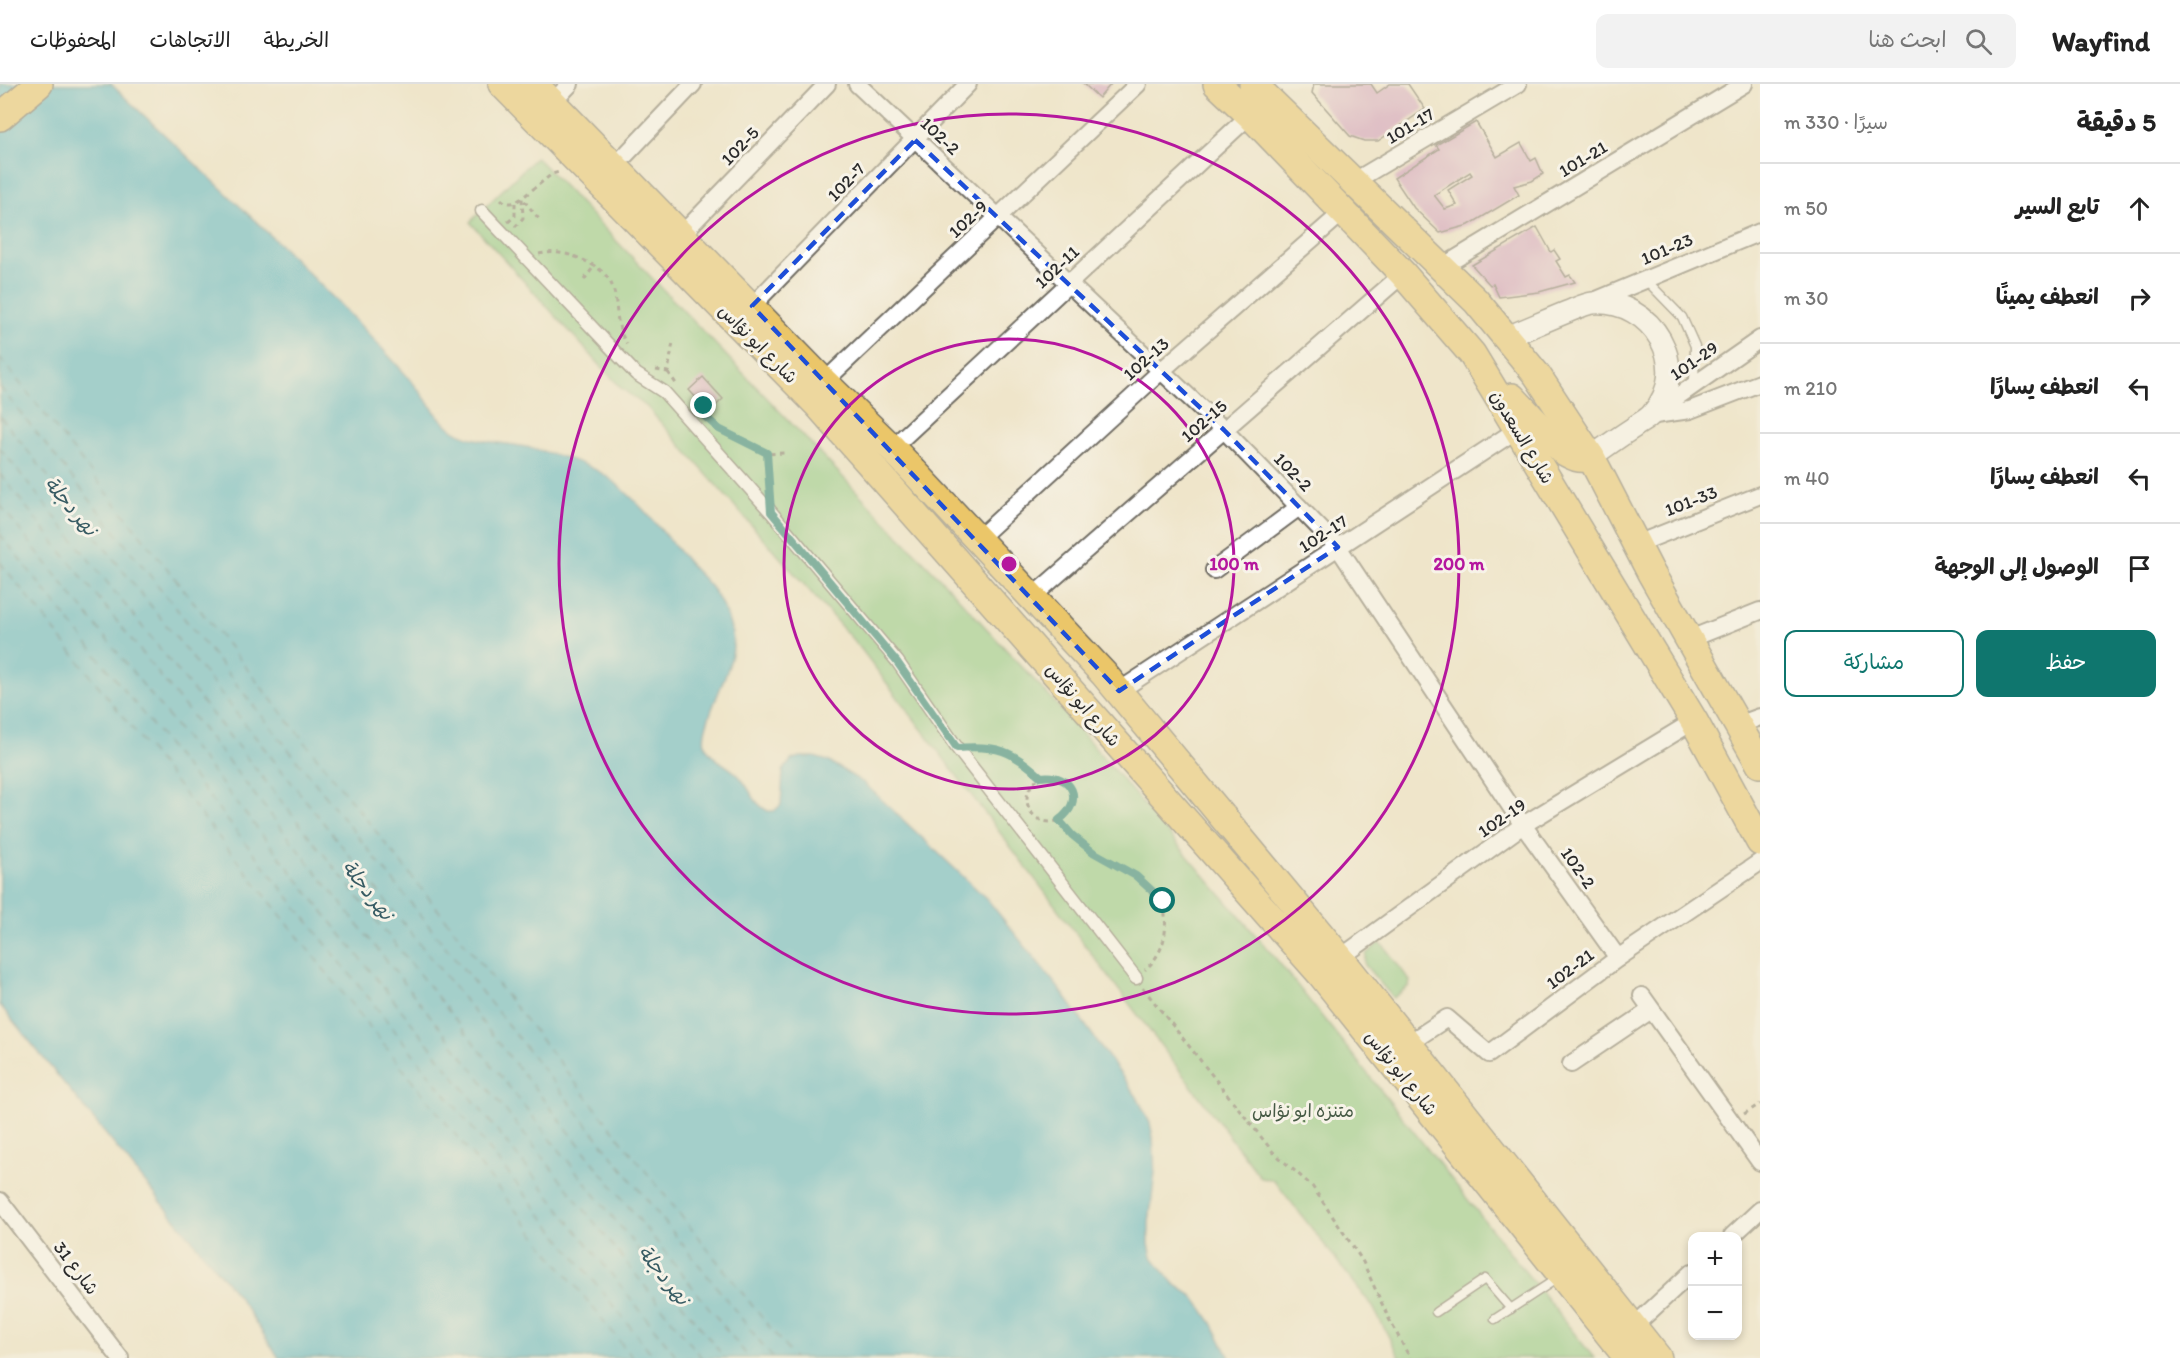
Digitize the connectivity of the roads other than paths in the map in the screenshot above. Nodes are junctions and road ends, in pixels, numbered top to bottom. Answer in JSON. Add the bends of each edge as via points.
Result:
{"nodes":[{"id":1,"x":17,"y":84,"type":"edge"},
{"id":2,"x":39,"y":84,"type":"edge"},
{"id":3,"x":502,"y":84,"type":"edge"},
{"id":4,"x":693,"y":84,"type":"edge"},
{"id":5,"x":827,"y":84,"type":"edge"},
{"id":6,"x":857,"y":84,"type":"edge"},
{"id":7,"x":968,"y":84,"type":"edge"},
{"id":8,"x":1138,"y":84,"type":"edge"},
{"id":9,"x":1217,"y":84,"type":"edge"},
{"id":10,"x":1518,"y":84,"type":"edge"},
{"id":11,"x":1258,"y":85,"type":"edge"},
{"id":12,"x":1739,"y":85,"type":"edge"},
{"id":13,"x":552,"y":90,"type":"edge"},
{"id":14,"x":0,"y":99,"type":"edge"},
{"id":15,"x":1250,"y":115,"type":"junction"},
{"id":16,"x":0,"y":117,"type":"edge"},
{"id":17,"x":915,"y":140,"type":"junction"},
{"id":18,"x":614,"y":168,"type":"junction"},
{"id":19,"x":1353,"y":182,"type":"junction"},
{"id":20,"x":482,"y":211,"type":"dead end"},
{"id":21,"x":1343,"y":212,"type":"junction"},
{"id":22,"x":999,"y":217,"type":"junction"},
{"id":23,"x":1760,"y":232,"type":"edge"},
{"id":24,"x":681,"y":235,"type":"junction"},
{"id":25,"x":1443,"y":267,"type":"junction"},
{"id":26,"x":1403,"y":274,"type":"junction"},
{"id":27,"x":1645,"y":279,"type":"junction"},
{"id":28,"x":1069,"y":283,"type":"junction"},
{"id":29,"x":1590,"y":303,"type":"junction"},
{"id":30,"x":752,"y":306,"type":"junction"},
{"id":31,"x":1507,"y":337,"type":"junction"},
{"id":32,"x":1760,"y":339,"type":"edge"},
{"id":33,"x":1472,"y":354,"type":"junction"},
{"id":34,"x":1161,"y":371,"type":"junction"},
{"id":35,"x":824,"y":382,"type":"junction"},
{"id":36,"x":1760,"y":383,"type":"edge"},
{"id":37,"x":1694,"y":385,"type":"junction"},
{"id":38,"x":1651,"y":415,"type":"junction"},
{"id":39,"x":1518,"y":429,"type":"junction"},
{"id":40,"x":1224,"y":430,"type":"junction"},
{"id":41,"x":892,"y":448,"type":"junction"},
{"id":42,"x":1591,"y":456,"type":"junction"},
{"id":43,"x":1760,"y":495,"type":"edge"},
{"id":44,"x":1299,"y":507,"type":"junction"},
{"id":45,"x":978,"y":539,"type":"junction"},
{"id":46,"x":1636,"y":544,"type":"junction"},
{"id":47,"x":1338,"y":547,"type":"junction"},
{"id":48,"x":1214,"y":570,"type":"dead end"},
{"id":49,"x":1651,"y":573,"type":"junction"},
{"id":50,"x":1617,"y":593,"type":"junction"},
{"id":51,"x":1032,"y":597,"type":"junction"},
{"id":52,"x":1760,"y":611,"type":"edge"},
{"id":53,"x":1690,"y":639,"type":"junction"},
{"id":54,"x":1119,"y":691,"type":"junction"},
{"id":55,"x":1694,"y":721,"type":"junction"},
{"id":56,"x":1749,"y":721,"type":"edge"},
{"id":57,"x":1760,"y":764,"type":"edge"},
{"id":58,"x":1523,"y":825,"type":"junction"},
{"id":59,"x":1760,"y":842,"type":"edge"},
{"id":60,"x":1760,"y":862,"type":"edge"},
{"id":61,"x":1340,"y":958,"type":"junction"},
{"id":62,"x":1618,"y":958,"type":"junction"},
{"id":63,"x":1136,"y":978,"type":"road end"},
{"id":64,"x":1409,"y":1043,"type":"junction"},
{"id":65,"x":1571,"y":1064,"type":"dead end"},
{"id":66,"x":1760,"y":1162,"type":"edge"},
{"id":67,"x":0,"y":1201,"type":"edge"},
{"id":68,"x":1760,"y":1210,"type":"edge"},
{"id":69,"x":1736,"y":1232,"type":"edge"},
{"id":70,"x":1563,"y":1274,"type":"junction"},
{"id":71,"x":1688,"y":1276,"type":"edge"},
{"id":72,"x":1511,"y":1309,"type":"junction"},
{"id":73,"x":1436,"y":1312,"type":"dead end"},
{"id":74,"x":1495,"y":1319,"type":"dead end"},
{"id":75,"x":1634,"y":1326,"type":"junction"},
{"id":76,"x":120,"y":1358,"type":"edge"},
{"id":77,"x":1628,"y":1358,"type":"edge"},
{"id":78,"x":1658,"y":1358,"type":"edge"}],
"edges":[{"from":1,"to":14,"type":"main road"},
{"from":2,"to":16,"type":"main road"},
{"from":3,"to":70,"type":"main road","name":"شارع ابو نؤاس","via":[[818,405],[1320,973]]},
{"from":4,"to":18,"type":"street"},
{"from":5,"to":24,"type":"street","name":"102-5"},
{"from":6,"to":17,"type":"street","name":"102-2"},
{"from":7,"to":17,"type":"street","name":"102-7"},
{"from":8,"to":22,"type":"street","name":"102-9"},
{"from":9,"to":15,"type":"main road","name":"شارع السعدون"},
{"from":10,"to":19,"type":"street","name":"101-17"},
{"from":11,"to":19,"type":"main road"},
{"from":12,"to":25,"type":"street","name":"101-21"},
{"from":13,"to":18,"type":"main road","name":"شارع ابو نؤاس"},
{"from":15,"to":21,"type":"main road","name":"شارع السعدون"},
{"from":15,"to":28,"type":"street","name":"102-11"},
{"from":17,"to":22,"type":"street","name":"102-2"},
{"from":17,"to":30,"type":"street","name":"102-7"},
{"from":18,"to":24,"type":"main road","name":"شارع ابو نؤاس"},
{"from":19,"to":25,"type":"main road"},
{"from":20,"to":63,"type":"street","via":[[636,374],[664,392],[771,512],[897,662],[957,748]]},
{"from":21,"to":26,"type":"main road","name":"شارع السعدون"},
{"from":21,"to":34,"type":"street","name":"102-13"},
{"from":22,"to":28,"type":"street","name":"102-2"},
{"from":22,"to":35,"type":"street","name":"102-9"},
{"from":23,"to":27,"type":"street","name":"101-23"},
{"from":24,"to":30,"type":"main road","name":"شارع ابو نؤاس"},
{"from":25,"to":31,"type":"main road"},
{"from":26,"to":33,"type":"main road","name":"شارع السعدون"},
{"from":26,"to":40,"type":"street","name":"102-15"},
{"from":27,"to":29,"type":"street","name":"101-23"},
{"from":27,"to":37,"type":"lane","via":[[1682,317],[1695,346]]},
{"from":28,"to":34,"type":"street","name":"102-2"},
{"from":28,"to":41,"type":"street","name":"102-11"},
{"from":29,"to":31,"type":"street"},
{"from":29,"to":38,"type":"street","via":[[1611,303],[1631,309],[1648,321],[1660,338],[1667,357],[1668,378]]},
{"from":30,"to":35,"type":"main road","name":"شارع ابو نؤاس"},
{"from":31,"to":42,"type":"main road","via":[[1566,415]]},
{"from":32,"to":37,"type":"street","name":"101-29"},
{"from":33,"to":39,"type":"main road","name":"شارع السعدون"},
{"from":33,"to":42,"type":"main road","via":[[1558,447],[1573,457]]},
{"from":34,"to":40,"type":"street","name":"102-2"},
{"from":34,"to":45,"type":"street","name":"102-13"},
{"from":35,"to":41,"type":"main road","name":"شارع ابو نؤاس"},
{"from":36,"to":38,"type":"street","via":[[1690,410]]},
{"from":37,"to":38,"type":"street","name":"101-29"},
{"from":38,"to":42,"type":"street"},
{"from":39,"to":47,"type":"street","name":"102-17"},
{"from":39,"to":50,"type":"main road","name":"شارع السعدون"},
{"from":40,"to":44,"type":"street","name":"102-2"},
{"from":40,"to":51,"type":"street","name":"102-15"},
{"from":41,"to":45,"type":"main road","name":"شارع ابو نؤاس"},
{"from":42,"to":46,"type":"main road"},
{"from":43,"to":46,"type":"street","name":"101-33"},
{"from":44,"to":47,"type":"street","name":"102-2"},
{"from":44,"to":48,"type":"street"},
{"from":45,"to":51,"type":"main road","name":"شارع ابو نؤاس"},
{"from":46,"to":49,"type":"main road"},
{"from":47,"to":54,"type":"street","name":"102-17"},
{"from":47,"to":58,"type":"street","name":"102-2"},
{"from":49,"to":50,"type":"main road","via":[[1639,569],[1627,572],[1619,580]]},
{"from":49,"to":53,"type":"main road"},
{"from":50,"to":55,"type":"main road","name":"شارع السعدون"},
{"from":51,"to":54,"type":"main road","name":"شارع ابو نؤاس"},
{"from":52,"to":53,"type":"street"},
{"from":53,"to":56,"type":"main road"},
{"from":54,"to":61,"type":"main road","name":"شارع ابو نؤاس"},
{"from":55,"to":58,"type":"street","name":"102-19"},
{"from":55,"to":59,"type":"main road","name":"شارع السعدون"},
{"from":56,"to":57,"type":"main road"},
{"from":58,"to":61,"type":"street","name":"102-19"},
{"from":58,"to":62,"type":"street","name":"102-2"},
{"from":60,"to":62,"type":"street","name":"102-21"},
{"from":61,"to":64,"type":"main road","name":"شارع ابو نؤاس"},
{"from":62,"to":64,"type":"street","name":"102-21","via":[[1489,1054],[1447,1018]]},
{"from":64,"to":75,"type":"main road","name":"شارع ابو نؤاس"},
{"from":65,"to":66,"type":"street","via":[[1647,1003]]},
{"from":67,"to":76,"type":"street","name":"شارع 31"},
{"from":68,"to":69,"type":"street"},
{"from":70,"to":72,"type":"lane"},
{"from":70,"to":77,"type":"main road","name":"شارع ابو نؤاس"},
{"from":71,"to":75,"type":"street"},
{"from":72,"to":73,"type":"lane","via":[[1485,1280]]},
{"from":72,"to":74,"type":"lane"},
{"from":75,"to":78,"type":"main road","name":"شارع ابو نؤاس"}]}
